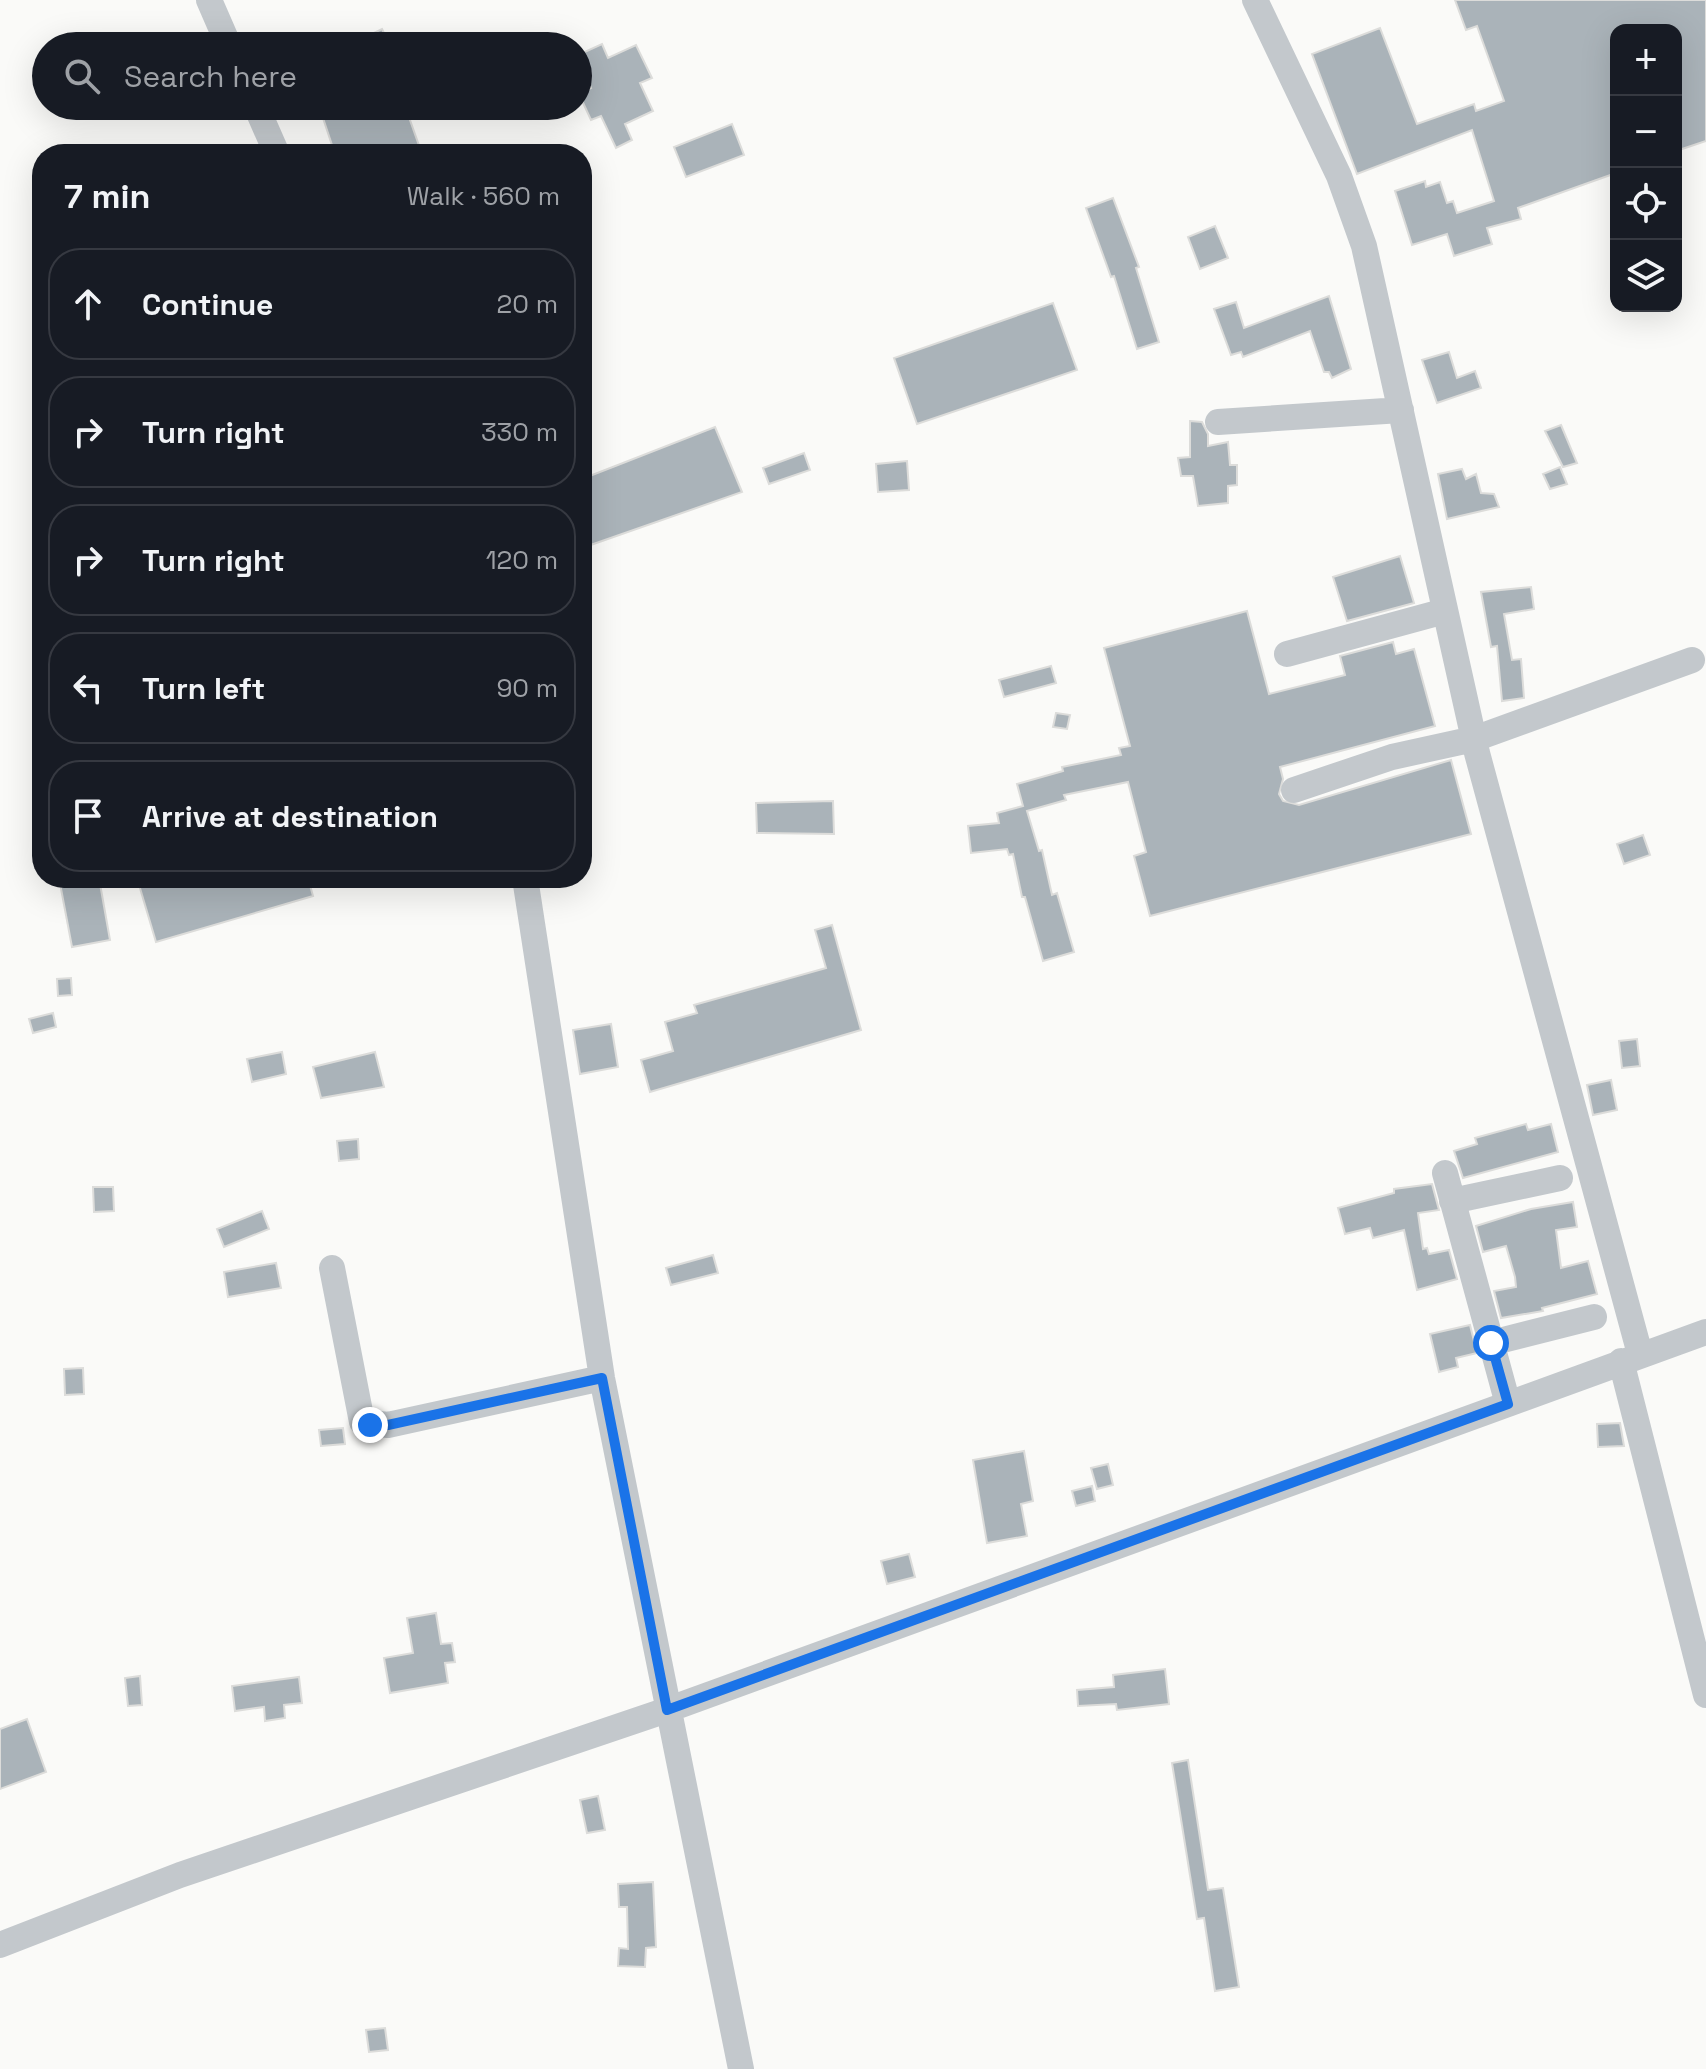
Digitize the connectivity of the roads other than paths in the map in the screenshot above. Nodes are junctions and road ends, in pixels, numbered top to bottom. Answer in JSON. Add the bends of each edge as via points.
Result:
{"nodes":[{"id":1,"x":209,"y":0,"type":"edge"},
{"id":2,"x":1255,"y":0,"type":"edge"},
{"id":3,"x":223,"y":32,"type":"edge"},
{"id":4,"x":262,"y":120,"type":"edge"},
{"id":5,"x":273,"y":144,"type":"edge"},
{"id":6,"x":1401,"y":410,"type":"junction"},
{"id":7,"x":1218,"y":422,"type":"dead end"},
{"id":8,"x":1445,"y":611,"type":"junction"},
{"id":9,"x":1287,"y":654,"type":"dead end"},
{"id":10,"x":1692,"y":660,"type":"dead end"},
{"id":11,"x":1474,"y":739,"type":"junction"},
{"id":12,"x":1294,"y":790,"type":"dead end"},
{"id":13,"x":527,"y":888,"type":"edge"},
{"id":14,"x":1445,"y":1173,"type":"dead end"},
{"id":15,"x":1560,"y":1178,"type":"dead end"},
{"id":16,"x":1452,"y":1201,"type":"junction"},
{"id":17,"x":332,"y":1268,"type":"dead end"},
{"id":18,"x":1594,"y":1317,"type":"dead end"},
{"id":19,"x":1706,"y":1332,"type":"edge"},
{"id":20,"x":1491,"y":1343,"type":"junction"},
{"id":21,"x":1631,"y":1358,"type":"junction"},
{"id":22,"x":602,"y":1378,"type":"junction"},
{"id":23,"x":1508,"y":1404,"type":"junction"},
{"id":24,"x":1706,"y":1695,"type":"edge"},
{"id":25,"x":667,"y":1710,"type":"junction"},
{"id":26,"x":0,"y":1945,"type":"edge"},
{"id":27,"x":741,"y":2069,"type":"edge"}],
"edges":[{"from":1,"to":3,"type":"street"},
{"from":2,"to":6,"type":"street","via":[[1339,176],[1364,246]]},
{"from":4,"to":5,"type":"street"},
{"from":6,"to":7,"type":"street"},
{"from":6,"to":8,"type":"street"},
{"from":8,"to":9,"type":"street"},
{"from":8,"to":11,"type":"street"},
{"from":10,"to":11,"type":"street"},
{"from":11,"to":12,"type":"street","via":[[1406,753]]},
{"from":11,"to":21,"type":"street"},
{"from":13,"to":22,"type":"street"},
{"from":14,"to":16,"type":"street"},
{"from":15,"to":16,"type":"street"},
{"from":16,"to":20,"type":"street"},
{"from":17,"to":22,"type":"street","via":[[362,1422],[388,1425]]},
{"from":18,"to":20,"type":"street"},
{"from":19,"to":21,"type":"street"},
{"from":20,"to":23,"type":"street"},
{"from":21,"to":23,"type":"street"},
{"from":21,"to":24,"type":"street"},
{"from":22,"to":25,"type":"street"},
{"from":23,"to":25,"type":"street"},
{"from":25,"to":26,"type":"street","via":[[180,1875]]},
{"from":25,"to":27,"type":"street"}]}
